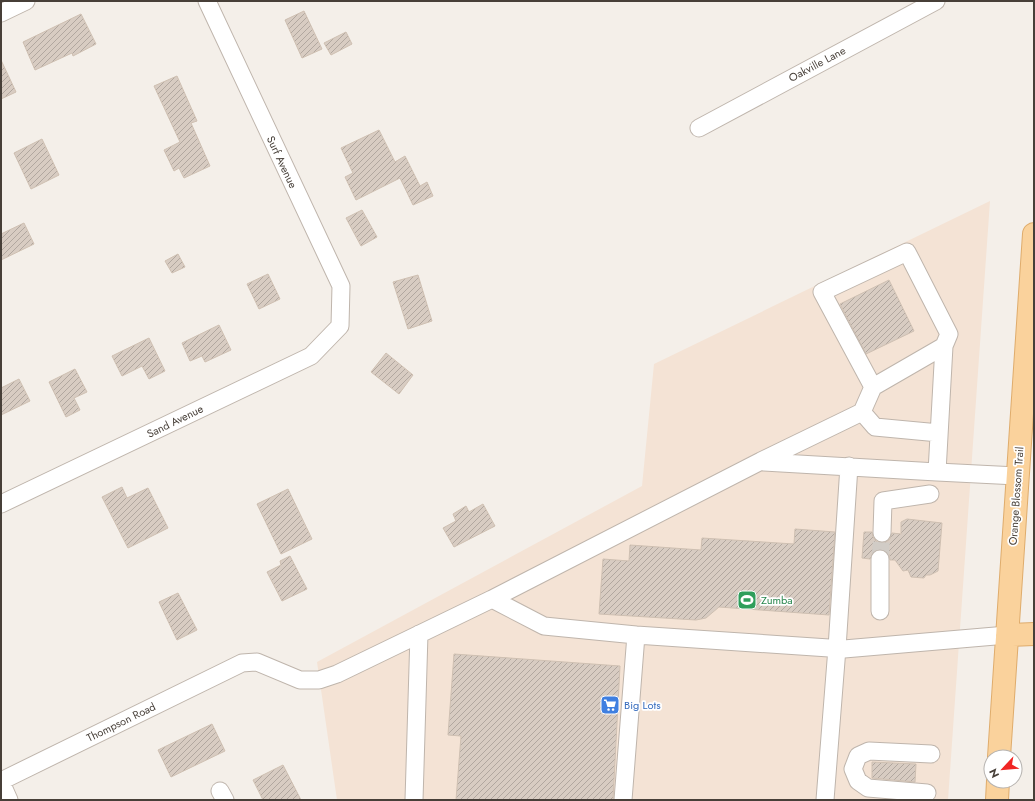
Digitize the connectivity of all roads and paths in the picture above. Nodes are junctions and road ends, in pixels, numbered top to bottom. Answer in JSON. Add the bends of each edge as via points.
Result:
{"nodes":[{"id":1,"x":26,"y":1,"type":"edge"},
{"id":2,"x":207,"y":1,"type":"edge"},
{"id":3,"x":936,"y":1,"type":"edge"},
{"id":4,"x":1,"y":13,"type":"edge"},
{"id":5,"x":699,"y":128,"type":"dead end"},
{"id":6,"x":1034,"y":234,"type":"edge"},
{"id":7,"x":340,"y":326,"type":"joint"},
{"id":8,"x":944,"y":346,"type":"junction"},
{"id":9,"x":1029,"y":356,"type":"edge"},
{"id":10,"x":873,"y":387,"type":"junction"},
{"id":11,"x":862,"y":412,"type":"junction"},
{"id":12,"x":939,"y":433,"type":"junction"},
{"id":13,"x":761,"y":461,"type":"junction"},
{"id":14,"x":848,"y":466,"type":"junction"},
{"id":15,"x":937,"y":472,"type":"junction"},
{"id":16,"x":1017,"y":476,"type":"junction"},
{"id":17,"x":930,"y":494,"type":"dead end"},
{"id":18,"x":1,"y":504,"type":"edge"},
{"id":19,"x":882,"y":533,"type":"tunnel mouth"},
{"id":20,"x":880,"y":559,"type":"tunnel mouth"},
{"id":21,"x":492,"y":599,"type":"junction"},
{"id":22,"x":880,"y":611,"type":"dead end"},
{"id":23,"x":419,"y":634,"type":"junction"},
{"id":24,"x":1034,"y":634,"type":"edge"},
{"id":25,"x":636,"y":635,"type":"junction"},
{"id":26,"x":1007,"y":635,"type":"junction"},
{"id":27,"x":838,"y":648,"type":"junction"},
{"id":28,"x":1000,"y":749,"type":"edge"},
{"id":29,"x":931,"y":754,"type":"dead end"},
{"id":30,"x":1,"y":782,"type":"edge"},
{"id":31,"x":998,"y":789,"type":"edge"},
{"id":32,"x":928,"y":793,"type":"dead end"},
{"id":33,"x":9,"y":800,"type":"edge"},
{"id":34,"x":414,"y":800,"type":"edge"},
{"id":35,"x":623,"y":800,"type":"edge"},
{"id":36,"x":825,"y":800,"type":"edge"},
{"id":37,"x":997,"y":800,"type":"edge"}],
"edges":[{"from":1,"to":4,"type":"street"},
{"from":2,"to":7,"type":"street","name":"Surf Avenue","via":[[341,286]]},
{"from":3,"to":5,"type":"street","name":"Oakville Lane"},
{"from":6,"to":9,"type":"main road","name":"Orange Blossom Trail"},
{"from":7,"to":18,"type":"street","name":"Sand Avenue","via":[[311,356]]},
{"from":8,"to":10,"type":"street"},
{"from":8,"to":10,"type":"street","via":[[949,334],[907,252],[822,292]]},
{"from":8,"to":12,"type":"street"},
{"from":9,"to":16,"type":"main road","name":"Orange Blossom Trail"},
{"from":10,"to":11,"type":"street"},
{"from":11,"to":12,"type":"street","via":[[875,427]]},
{"from":11,"to":13,"type":"street"},
{"from":12,"to":15,"type":"street"},
{"from":13,"to":14,"type":"street"},
{"from":13,"to":21,"type":"street"},
{"from":14,"to":15,"type":"street"},
{"from":14,"to":27,"type":"street"},
{"from":15,"to":16,"type":"street"},
{"from":16,"to":26,"type":"main road","name":"Orange Blossom Trail"},
{"from":17,"to":19,"type":"street","via":[[883,501]]},
{"from":20,"to":22,"type":"street"},
{"from":21,"to":23,"type":"street"},
{"from":21,"to":25,"type":"street","via":[[544,626]]},
{"from":23,"to":30,"type":"street","name":"Thompson Road","via":[[337,674],[319,680],[300,680],[257,662],[242,663]]},
{"from":23,"to":34,"type":"street"},
{"from":24,"to":26,"type":"main road"},
{"from":25,"to":27,"type":"street"},
{"from":25,"to":35,"type":"street"},
{"from":26,"to":27,"type":"street"},
{"from":26,"to":28,"type":"main road","name":"Orange Blossom Trail"},
{"from":27,"to":36,"type":"street"},
{"from":29,"to":32,"type":"street","via":[[869,751],[858,756],[853,769],[858,781],[868,788]]},
{"from":30,"to":33,"type":"street"},
{"from":31,"to":37,"type":"main road"}]}
